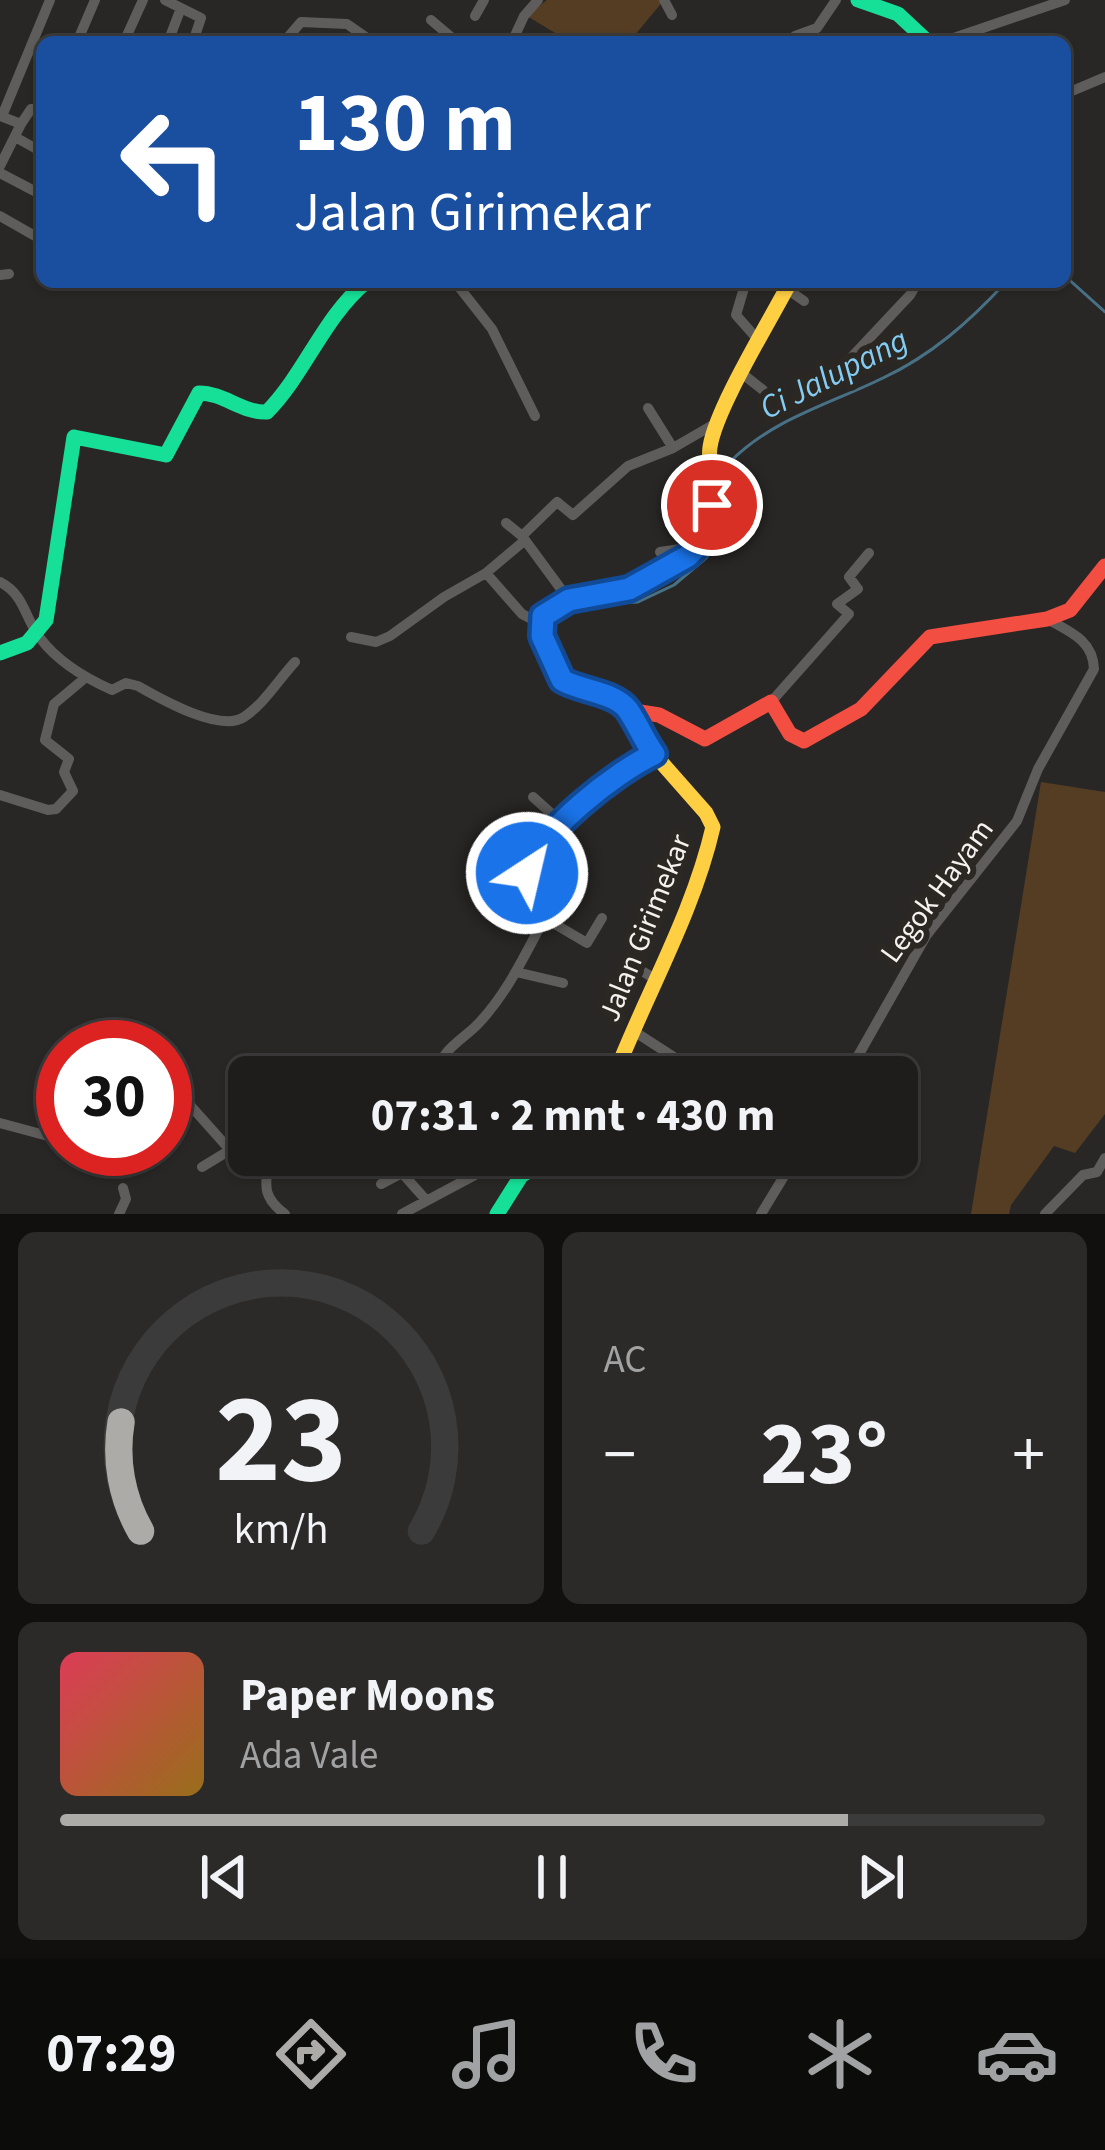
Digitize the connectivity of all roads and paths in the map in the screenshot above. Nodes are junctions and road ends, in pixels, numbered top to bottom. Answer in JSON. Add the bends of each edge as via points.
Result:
{"nodes":[{"id":1,"x":50,"y":0,"type":"edge"},
{"id":2,"x":95,"y":0,"type":"edge"},
{"id":3,"x":142,"y":0,"type":"edge"},
{"id":4,"x":165,"y":0,"type":"edge"},
{"id":5,"x":484,"y":0,"type":"edge"},
{"id":6,"x":664,"y":0,"type":"edge"},
{"id":7,"x":836,"y":0,"type":"edge"},
{"id":8,"x":858,"y":0,"type":"edge"},
{"id":9,"x":1065,"y":0,"type":"edge"},
{"id":10,"x":532,"y":1,"type":"edge"},
{"id":11,"x":894,"y":3,"type":"edge"},
{"id":12,"x":182,"y":8,"type":"junction"},
{"id":13,"x":672,"y":15,"type":"dead end"},
{"id":14,"x":475,"y":16,"type":"dead end"},
{"id":15,"x":431,"y":20,"type":"dead end"},
{"id":16,"x":80,"y":36,"type":"edge"},
{"id":17,"x":127,"y":36,"type":"edge"},
{"id":18,"x":170,"y":36,"type":"edge"},
{"id":19,"x":195,"y":36,"type":"edge"},
{"id":20,"x":289,"y":36,"type":"edge"},
{"id":21,"x":363,"y":36,"type":"edge"},
{"id":22,"x":450,"y":36,"type":"edge"},
{"id":23,"x":515,"y":36,"type":"edge"},
{"id":24,"x":795,"y":36,"type":"dead end"},
{"id":25,"x":925,"y":36,"type":"edge"},
{"id":26,"x":960,"y":36,"type":"edge"},
{"id":27,"x":1105,"y":77,"type":"edge"},
{"id":28,"x":1071,"y":91,"type":"edge"},
{"id":29,"x":36,"y":109,"type":"edge"},
{"id":30,"x":1,"y":116,"type":"edge"},
{"id":31,"x":21,"y":124,"type":"junction"},
{"id":32,"x":15,"y":137,"type":"junction"},
{"id":33,"x":36,"y":149,"type":"edge"},
{"id":34,"x":0,"y":169,"type":"edge"},
{"id":35,"x":36,"y":191,"type":"edge"},
{"id":36,"x":0,"y":216,"type":"edge"},
{"id":37,"x":36,"y":237,"type":"edge"},
{"id":38,"x":354,"y":288,"type":"edge"},
{"id":39,"x":460,"y":288,"type":"edge"},
{"id":40,"x":744,"y":288,"type":"edge"},
{"id":41,"x":786,"y":288,"type":"edge"},
{"id":42,"x":791,"y":288,"type":"edge"},
{"id":43,"x":912,"y":288,"type":"edge"},
{"id":44,"x":804,"y":301,"type":"dead end"},
{"id":45,"x":759,"y":341,"type":"junction"},
{"id":46,"x":848,"y":361,"type":"dead end"},
{"id":47,"x":744,"y":375,"type":"junction"},
{"id":48,"x":764,"y":390,"type":"dead end"},
{"id":49,"x":648,"y":408,"type":"dead end"},
{"id":50,"x":535,"y":416,"type":"dead end"},
{"id":51,"x":718,"y":422,"type":"junction"},
{"id":52,"x":673,"y":448,"type":"junction"},
{"id":53,"x":506,"y":523,"type":"dead end"},
{"id":54,"x":523,"y":538,"type":"junction"},
{"id":55,"x":697,"y":549,"type":"junction"},
{"id":56,"x":660,"y":551,"type":"dead end"},
{"id":57,"x":869,"y":554,"type":"dead end"},
{"id":58,"x":1105,"y":566,"type":"edge"},
{"id":59,"x":486,"y":573,"type":"junction"},
{"id":60,"x":0,"y":582,"type":"edge"},
{"id":61,"x":569,"y":600,"type":"junction"},
{"id":62,"x":1047,"y":619,"type":"junction"},
{"id":63,"x":539,"y":623,"type":"junction"},
{"id":64,"x":38,"y":635,"type":"junction"},
{"id":65,"x":351,"y":637,"type":"dead end"},
{"id":66,"x":0,"y":653,"type":"edge"},
{"id":67,"x":296,"y":662,"type":"dead end"},
{"id":68,"x":85,"y":678,"type":"junction"},
{"id":69,"x":771,"y":702,"type":"junction"},
{"id":70,"x":628,"y":710,"type":"junction"},
{"id":71,"x":654,"y":754,"type":"junction"},
{"id":72,"x":0,"y":795,"type":"edge"},
{"id":73,"x":532,"y":797,"type":"dead end"},
{"id":74,"x":562,"y":824,"type":"junction"},
{"id":75,"x":554,"y":902,"type":"junction"},
{"id":76,"x":602,"y":918,"type":"dead end"},
{"id":77,"x":626,"y":962,"type":"dead end"},
{"id":78,"x":516,"y":971,"type":"junction"},
{"id":79,"x":655,"y":979,"type":"junction"},
{"id":80,"x":563,"y":982,"type":"dead end"},
{"id":81,"x":632,"y":1030,"type":"junction"},
{"id":82,"x":443,"y":1056,"type":"edge"},
{"id":83,"x":622,"y":1056,"type":"edge"},
{"id":84,"x":672,"y":1056,"type":"edge"},
{"id":85,"x":857,"y":1056,"type":"edge"},
{"id":86,"x":192,"y":1107,"type":"edge"},
{"id":87,"x":0,"y":1123,"type":"edge"},
{"id":88,"x":36,"y":1133,"type":"edge"},
{"id":89,"x":228,"y":1148,"type":"edge"},
{"id":90,"x":228,"y":1151,"type":"edge"},
{"id":91,"x":1105,"y":1158,"type":"edge"},
{"id":92,"x":202,"y":1167,"type":"dead end"},
{"id":93,"x":266,"y":1176,"type":"edge"},
{"id":94,"x":468,"y":1176,"type":"edge"},
{"id":95,"x":521,"y":1176,"type":"edge"},
{"id":96,"x":784,"y":1176,"type":"edge"},
{"id":97,"x":381,"y":1184,"type":"dead end"},
{"id":98,"x":123,"y":1188,"type":"dead end"},
{"id":99,"x":426,"y":1200,"type":"junction"},
{"id":100,"x":119,"y":1214,"type":"edge"},
{"id":101,"x":285,"y":1214,"type":"edge"},
{"id":102,"x":402,"y":1214,"type":"edge"},
{"id":103,"x":496,"y":1214,"type":"edge"},
{"id":104,"x":760,"y":1214,"type":"edge"},
{"id":105,"x":1045,"y":1214,"type":"edge"}],
"edges":[{"from":1,"to":30,"type":"street"},
{"from":2,"to":16,"type":"street"},
{"from":3,"to":17,"type":"street"},
{"from":4,"to":12,"type":"street"},
{"from":5,"to":14,"type":"street"},
{"from":6,"to":13,"type":"street"},
{"from":7,"to":24,"type":"street","via":[[817,28]]},
{"from":8,"to":11,"type":"street"},
{"from":9,"to":26,"type":"street"},
{"from":10,"to":23,"type":"street"},
{"from":11,"to":25,"type":"street"},
{"from":12,"to":18,"type":"street"},
{"from":12,"to":19,"type":"street","via":[[201,18]]},
{"from":15,"to":22,"type":"street"},
{"from":20,"to":21,"type":"street","via":[[301,22],[340,22]]},
{"from":27,"to":28,"type":"street"},
{"from":29,"to":31,"type":"street"},
{"from":30,"to":31,"type":"street"},
{"from":31,"to":32,"type":"street"},
{"from":32,"to":33,"type":"street"},
{"from":32,"to":34,"type":"street"},
{"from":34,"to":35,"type":"street"},
{"from":36,"to":37,"type":"street"},
{"from":38,"to":64,"type":"street","via":[[267,412],[199,393],[166,455],[74,437],[56,572]]},
{"from":39,"to":50,"type":"street","via":[[492,329]]},
{"from":40,"to":45,"type":"street","via":[[736,315]]},
{"from":41,"to":45,"type":"street"},
{"from":42,"to":44,"type":"street"},
{"from":43,"to":46,"type":"street"},
{"from":45,"to":47,"type":"street"},
{"from":47,"to":48,"type":"street"},
{"from":47,"to":51,"type":"street"},
{"from":49,"to":52,"type":"street"},
{"from":51,"to":52,"type":"street"},
{"from":51,"to":55,"type":"street","via":[[710,447],[711,526]]},
{"from":52,"to":54,"type":"street","via":[[628,466],[572,515],[557,502]]},
{"from":53,"to":54,"type":"street"},
{"from":54,"to":59,"type":"street"},
{"from":54,"to":61,"type":"street"},
{"from":55,"to":56,"type":"street"},
{"from":55,"to":61,"type":"street","via":[[629,589]]},
{"from":57,"to":69,"type":"street","via":[[849,578],[858,589],[837,604],[849,614]]},
{"from":58,"to":62,"type":"street","via":[[1070,610]]},
{"from":59,"to":63,"type":"street"},
{"from":59,"to":65,"type":"street","via":[[390,636]]},
{"from":60,"to":64,"type":"street","via":[[21,597]]},
{"from":61,"to":63,"type":"street"},
{"from":62,"to":69,"type":"street","via":[[930,637],[861,709],[804,741],[790,734]]},
{"from":62,"to":85,"type":"street","name":"Legok Hayam","via":[[1083,639],[1094,670],[1017,821],[926,936]]},
{"from":63,"to":70,"type":"street","via":[[562,680]]},
{"from":64,"to":66,"type":"street"},
{"from":64,"to":68,"type":"street"},
{"from":67,"to":68,"type":"street","via":[[247,716],[225,722],[138,686],[112,689]]},
{"from":68,"to":72,"type":"street","via":[[54,704],[45,740],[68,759],[70,798],[48,810]]},
{"from":69,"to":70,"type":"street","via":[[705,739],[659,715]]},
{"from":70,"to":71,"type":"street","name":"Jalan Girimekar"},
{"from":71,"to":74,"type":"street"},
{"from":71,"to":79,"type":"street","name":"Jalan Girimekar","via":[[712,827]]},
{"from":73,"to":74,"type":"street"},
{"from":74,"to":75,"type":"street","via":[[526,869]]},
{"from":75,"to":76,"type":"street","via":[[552,921],[585,943]]},
{"from":75,"to":78,"type":"street"},
{"from":77,"to":79,"type":"street"},
{"from":78,"to":80,"type":"street"},
{"from":78,"to":82,"type":"street"},
{"from":79,"to":81,"type":"street","name":"Jalan Girimekar"},
{"from":81,"to":83,"type":"street","name":"Jalan Girimekar"},
{"from":81,"to":84,"type":"street"},
{"from":86,"to":89,"type":"street"},
{"from":87,"to":88,"type":"street"},
{"from":90,"to":92,"type":"street"},
{"from":91,"to":105,"type":"street"},
{"from":93,"to":101,"type":"street","via":[[263,1189]]},
{"from":94,"to":99,"type":"street"},
{"from":95,"to":103,"type":"street"},
{"from":96,"to":104,"type":"street"},
{"from":97,"to":99,"type":"street","via":[[402,1173]]},
{"from":98,"to":100,"type":"street"},
{"from":99,"to":102,"type":"street"}]}
